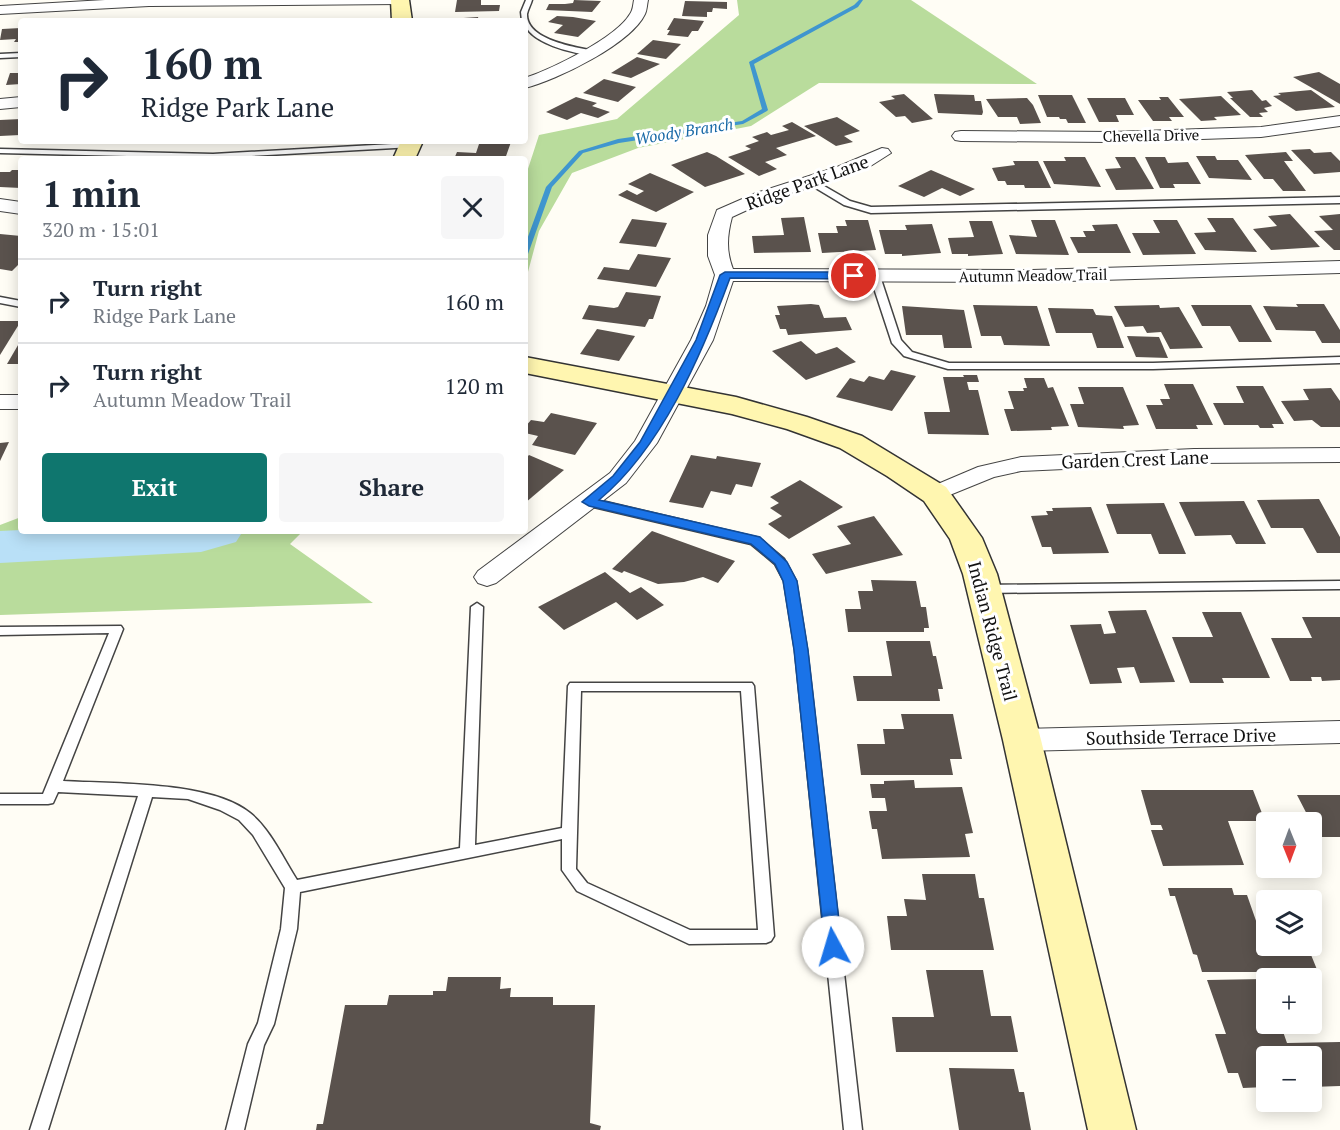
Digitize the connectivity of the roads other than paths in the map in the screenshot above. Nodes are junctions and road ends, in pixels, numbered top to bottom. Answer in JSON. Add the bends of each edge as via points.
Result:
{"nodes":[{"id":1,"x":400,"y":0,"type":"edge"},
{"id":2,"x":529,"y":0,"type":"edge"},
{"id":3,"x":641,"y":0,"type":"edge"},
{"id":4,"x":0,"y":10,"type":"edge"},
{"id":5,"x":402,"y":18,"type":"edge"},
{"id":6,"x":525,"y":18,"type":"edge"},
{"id":7,"x":528,"y":27,"type":"edge"},
{"id":8,"x":591,"y":52,"type":"junction"},
{"id":9,"x":18,"y":55,"type":"edge"},
{"id":10,"x":0,"y":56,"type":"edge"},
{"id":11,"x":528,"y":81,"type":"edge"},
{"id":12,"x":18,"y":102,"type":"edge"},
{"id":13,"x":0,"y":104,"type":"edge"},
{"id":14,"x":1340,"y":121,"type":"edge"},
{"id":15,"x":961,"y":136,"type":"dead end"},
{"id":16,"x":409,"y":148,"type":"edge"},
{"id":17,"x":0,"y":150,"type":"edge"},
{"id":18,"x":882,"y":153,"type":"dead end"},
{"id":19,"x":812,"y":182,"type":"junction"},
{"id":20,"x":1340,"y":200,"type":"edge"},
{"id":21,"x":0,"y":205,"type":"edge"},
{"id":22,"x":18,"y":208,"type":"edge"},
{"id":23,"x":1340,"y":267,"type":"edge"},
{"id":24,"x":725,"y":275,"type":"junction"},
{"id":25,"x":876,"y":276,"type":"junction"},
{"id":26,"x":0,"y":300,"type":"edge"},
{"id":27,"x":18,"y":303,"type":"edge"},
{"id":28,"x":1340,"y":360,"type":"edge"},
{"id":29,"x":528,"y":366,"type":"edge"},
{"id":30,"x":673,"y":394,"type":"junction"},
{"id":31,"x":0,"y":402,"type":"edge"},
{"id":32,"x":18,"y":402,"type":"edge"},
{"id":33,"x":1340,"y":455,"type":"edge"},
{"id":34,"x":935,"y":495,"type":"junction"},
{"id":35,"x":589,"y":502,"type":"junction"},
{"id":36,"x":487,"y":577,"type":"dead end"},
{"id":37,"x":1340,"y":585,"type":"edge"},
{"id":38,"x":984,"y":589,"type":"junction"},
{"id":39,"x":477,"y":607,"type":"dead end"},
{"id":40,"x":0,"y":631,"type":"edge"},
{"id":41,"x":1340,"y":732,"type":"edge"},
{"id":42,"x":1022,"y":740,"type":"junction"},
{"id":43,"x":54,"y":786,"type":"junction"},
{"id":44,"x":147,"y":790,"type":"junction"},
{"id":45,"x":0,"y":799,"type":"edge"},
{"id":46,"x":569,"y":832,"type":"junction"},
{"id":47,"x":467,"y":853,"type":"junction"},
{"id":48,"x":292,"y":887,"type":"junction"},
{"id":49,"x":39,"y":1130,"type":"edge"},
{"id":50,"x":235,"y":1130,"type":"edge"},
{"id":51,"x":853,"y":1130,"type":"edge"},
{"id":52,"x":1112,"y":1130,"type":"edge"}],
"edges":[{"from":1,"to":4,"type":"street","via":[[149,2]]},
{"from":1,"to":5,"type":"street"},
{"from":2,"to":6,"type":"lane"},
{"from":3,"to":8,"type":"street","via":[[638,15]]},
{"from":7,"to":8,"type":"lane","via":[[555,45]]},
{"from":8,"to":11,"type":"street","via":[[562,69]]},
{"from":9,"to":10,"type":"lane"},
{"from":12,"to":13,"type":"street"},
{"from":14,"to":15,"type":"street","name":"Chevella Drive","via":[[1261,132],[1112,137]]},
{"from":16,"to":17,"type":"lane","via":[[204,156]]},
{"from":18,"to":19,"type":"street","name":"Ridge Park Lane","via":[[849,171]]},
{"from":19,"to":20,"type":"lane","via":[[847,203],[871,210]]},
{"from":19,"to":24,"type":"street","name":"Ridge Park Lane","via":[[746,201],[724,214],[718,256]]},
{"from":21,"to":22,"type":"street"},
{"from":23,"to":25,"type":"street","name":"Autumn Meadow Trail","via":[[1032,276]]},
{"from":24,"to":25,"type":"street","name":"Autumn Meadow Trail"},
{"from":24,"to":30,"type":"street","via":[[702,340]]},
{"from":25,"to":28,"type":"lane","via":[[896,341],[908,354],[948,366],[1153,366]]},
{"from":26,"to":27,"type":"lane"},
{"from":29,"to":30,"type":"street","name":"Indian Ridge Trail"},
{"from":30,"to":34,"type":"street","name":"Indian Ridge Trail","via":[[777,417],[851,442]]},
{"from":30,"to":35,"type":"street","via":[[625,470]]},
{"from":31,"to":32,"type":"street"},
{"from":33,"to":34,"type":"street","name":"Garden Crest Lane","via":[[1194,456],[1021,464],[986,472]]},
{"from":34,"to":38,"type":"street","name":"Indian Ridge Trail","via":[[966,538]]},
{"from":35,"to":36,"type":"street"},
{"from":35,"to":51,"type":"lane","via":[[755,540],[780,562],[790,581]]},
{"from":37,"to":38,"type":"lane"},
{"from":38,"to":42,"type":"street","name":"Indian Ridge Trail"},
{"from":39,"to":47,"type":"lane"},
{"from":40,"to":43,"type":"lane","via":[[117,629]]},
{"from":41,"to":42,"type":"street","name":"Southside Terrace Drive"},
{"from":42,"to":52,"type":"street","name":"Indian Ridge Trail"},
{"from":43,"to":44,"type":"lane"},
{"from":43,"to":45,"type":"lane","via":[[48,799]]},
{"from":44,"to":48,"type":"lane","via":[[188,794],[244,816],[272,851]]},
{"from":44,"to":49,"type":"lane"},
{"from":46,"to":46,"type":"lane","via":[[575,686],[747,686],[766,936],[689,937],[582,887],[569,870]]},
{"from":46,"to":47,"type":"lane"},
{"from":47,"to":48,"type":"lane"},
{"from":48,"to":50,"type":"lane","via":[[289,929]]}]}
